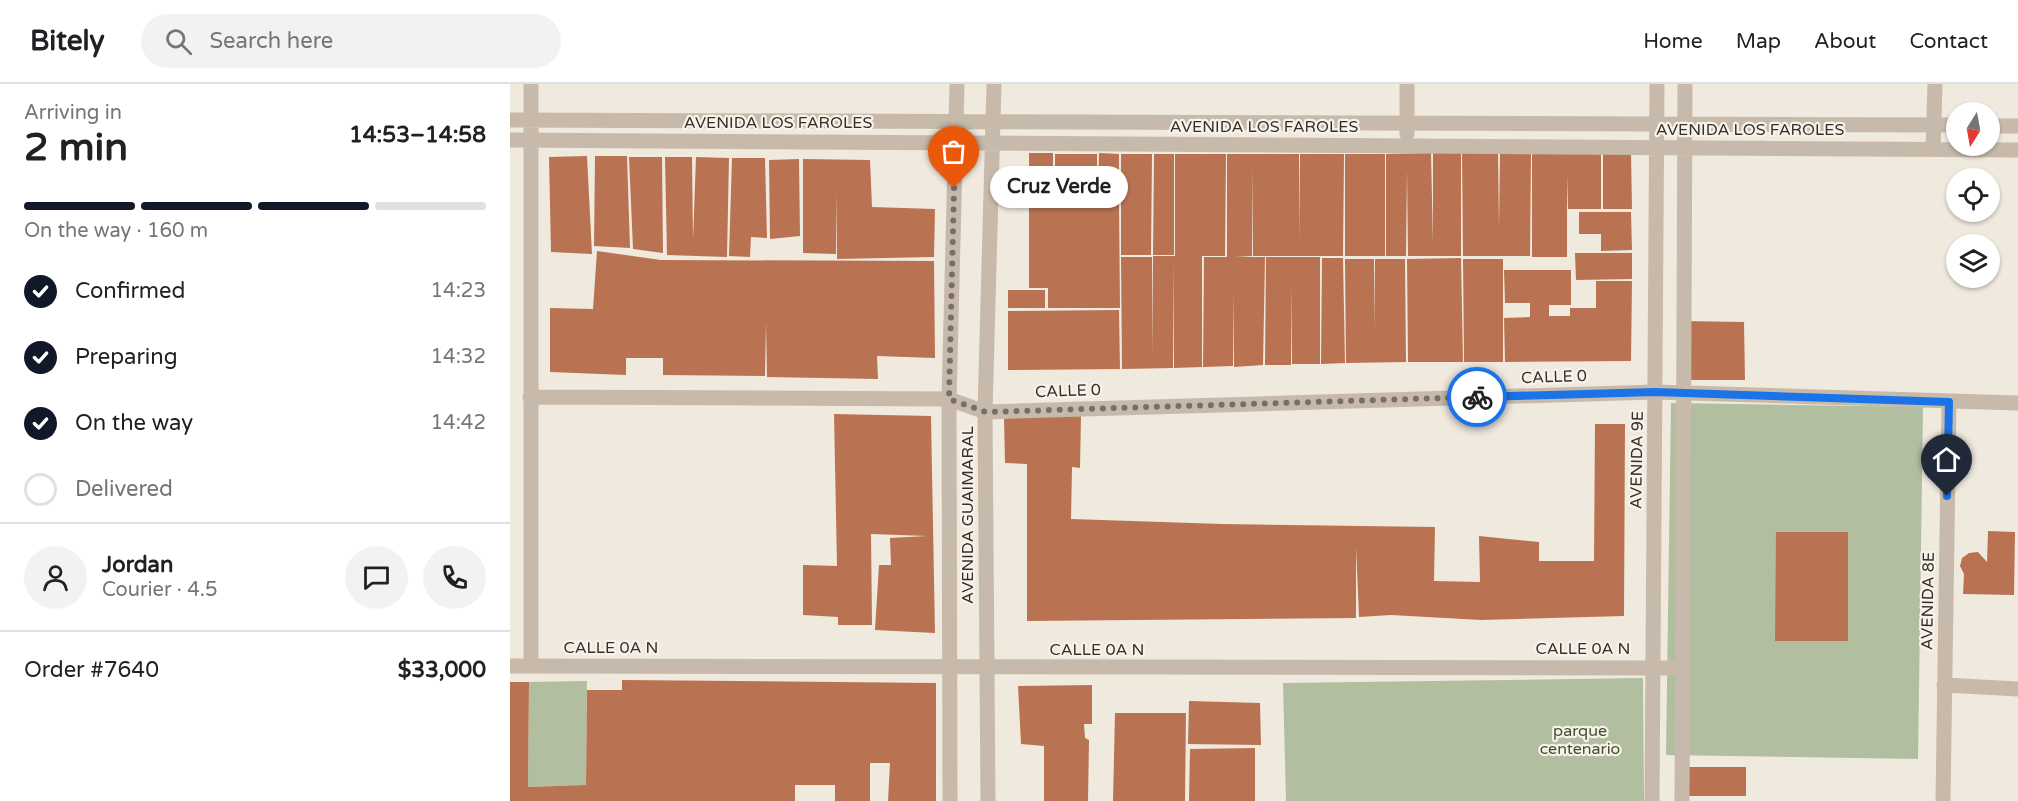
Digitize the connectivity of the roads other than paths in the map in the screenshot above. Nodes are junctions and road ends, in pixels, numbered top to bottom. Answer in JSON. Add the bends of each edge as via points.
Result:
{"nodes":[{"id":1,"x":531,"y":84,"type":"edge"},
{"id":2,"x":957,"y":84,"type":"edge"},
{"id":3,"x":994,"y":84,"type":"edge"},
{"id":4,"x":1407,"y":84,"type":"edge"},
{"id":5,"x":1657,"y":84,"type":"edge"},
{"id":6,"x":1685,"y":84,"type":"edge"},
{"id":7,"x":1935,"y":84,"type":"edge"},
{"id":8,"x":510,"y":120,"type":"edge"},
{"id":9,"x":531,"y":120,"type":"junction"},
{"id":10,"x":993,"y":120,"type":"junction"},
{"id":11,"x":956,"y":122,"type":"junction"},
{"id":12,"x":1407,"y":123,"type":"junction"},
{"id":13,"x":1657,"y":124,"type":"junction"},
{"id":14,"x":1685,"y":124,"type":"junction"},
{"id":15,"x":1934,"y":125,"type":"junction"},
{"id":16,"x":1946,"y":125,"type":"edge"},
{"id":17,"x":2000,"y":126,"type":"edge"},
{"id":18,"x":2018,"y":126,"type":"edge"},
{"id":19,"x":510,"y":140,"type":"edge"},
{"id":20,"x":531,"y":140,"type":"junction"},
{"id":21,"x":956,"y":141,"type":"junction"},
{"id":22,"x":993,"y":143,"type":"junction"},
{"id":23,"x":1407,"y":146,"type":"junction"},
{"id":24,"x":1657,"y":147,"type":"junction"},
{"id":25,"x":1684,"y":147,"type":"junction"},
{"id":26,"x":1933,"y":149,"type":"junction"},
{"id":27,"x":2018,"y":150,"type":"edge"},
{"id":28,"x":1655,"y":392,"type":"junction"},
{"id":29,"x":1683,"y":393,"type":"junction"},
{"id":30,"x":530,"y":397,"type":"junction"},
{"id":31,"x":949,"y":399,"type":"junction"},
{"id":32,"x":1949,"y":402,"type":"junction"},
{"id":33,"x":2018,"y":403,"type":"edge"},
{"id":34,"x":986,"y":412,"type":"junction"},
{"id":35,"x":531,"y":665,"type":"junction"},
{"id":36,"x":510,"y":666,"type":"edge"},
{"id":37,"x":1653,"y":667,"type":"junction"},
{"id":38,"x":951,"y":668,"type":"junction"},
{"id":39,"x":988,"y":668,"type":"junction"},
{"id":40,"x":1683,"y":668,"type":"junction"},
{"id":41,"x":1944,"y":685,"type":"junction"},
{"id":42,"x":2018,"y":689,"type":"edge"},
{"id":43,"x":950,"y":801,"type":"edge"},
{"id":44,"x":988,"y":801,"type":"edge"},
{"id":45,"x":1652,"y":801,"type":"edge"},
{"id":46,"x":1682,"y":801,"type":"edge"},
{"id":47,"x":1942,"y":801,"type":"edge"}],
"edges":[{"from":1,"to":9,"type":"street"},
{"from":2,"to":11,"type":"street","name":"AVENIDA GUAIMARAL"},
{"from":3,"to":10,"type":"street","name":"AVENIDA GUAIMARAL"},
{"from":4,"to":12,"type":"street"},
{"from":5,"to":13,"type":"street","name":"AVENIDA 9E"},
{"from":6,"to":14,"type":"street"},
{"from":7,"to":15,"type":"street"},
{"from":8,"to":9,"type":"street","name":"AVENIDA LOS FAROLES"},
{"from":9,"to":11,"type":"street","name":"AVENIDA LOS FAROLES"},
{"from":9,"to":20,"type":"street"},
{"from":10,"to":11,"type":"street","name":"AVENIDA LOS FAROLES"},
{"from":10,"to":12,"type":"street","name":"AVENIDA LOS FAROLES"},
{"from":10,"to":22,"type":"street","name":"AVENIDA GUAIMARAL"},
{"from":11,"to":21,"type":"street","name":"AVENIDA GUAIMARAL"},
{"from":12,"to":13,"type":"street","name":"AVENIDA LOS FAROLES"},
{"from":12,"to":23,"type":"street"},
{"from":13,"to":14,"type":"street","name":"AVENIDA LOS FAROLES"},
{"from":13,"to":24,"type":"street","name":"AVENIDA 9E"},
{"from":14,"to":15,"type":"street","name":"AVENIDA LOS FAROLES"},
{"from":14,"to":25,"type":"street"},
{"from":15,"to":16,"type":"street","name":"AVENIDA LOS FAROLES"},
{"from":15,"to":26,"type":"street"},
{"from":17,"to":18,"type":"street"},
{"from":19,"to":20,"type":"street","name":"AVENIDA LOS FAROLES"},
{"from":20,"to":21,"type":"street","name":"AVENIDA LOS FAROLES"},
{"from":20,"to":30,"type":"street"},
{"from":21,"to":22,"type":"street","name":"AVENIDA LOS FAROLES"},
{"from":21,"to":31,"type":"street","name":"AVENIDA GUAIMARAL"},
{"from":22,"to":23,"type":"street","name":"AVENIDA LOS FAROLES"},
{"from":22,"to":34,"type":"street","name":"AVENIDA GUAIMARAL"},
{"from":23,"to":24,"type":"street","name":"AVENIDA LOS FAROLES"},
{"from":24,"to":25,"type":"street","name":"AVENIDA LOS FAROLES"},
{"from":24,"to":28,"type":"street","name":"AVENIDA 9E"},
{"from":25,"to":26,"type":"street","name":"AVENIDA LOS FAROLES"},
{"from":25,"to":29,"type":"street"},
{"from":26,"to":27,"type":"street","name":"AVENIDA LOS FAROLES"},
{"from":28,"to":29,"type":"street","name":"CALLE 0"},
{"from":28,"to":34,"type":"street","name":"CALLE 0"},
{"from":28,"to":37,"type":"street","name":"AVENIDA 9E"},
{"from":29,"to":32,"type":"street","name":"CALLE 0"},
{"from":29,"to":40,"type":"street"},
{"from":30,"to":31,"type":"street","name":"CALLE 0"},
{"from":30,"to":35,"type":"street"},
{"from":31,"to":34,"type":"street","name":"CALLE 0"},
{"from":31,"to":38,"type":"street","name":"AVENIDA GUAIMARAL"},
{"from":32,"to":33,"type":"street","name":"CALLE 0"},
{"from":32,"to":41,"type":"street","name":"AVENIDA 8E"},
{"from":34,"to":39,"type":"street","name":"AVENIDA GUAIMARAL"},
{"from":35,"to":36,"type":"street","name":"CALLE 0A N"},
{"from":35,"to":38,"type":"street","name":"CALLE 0A N"},
{"from":37,"to":39,"type":"street","name":"CALLE 0A N"},
{"from":37,"to":40,"type":"street","name":"CALLE 0A N"},
{"from":37,"to":45,"type":"street","name":"AVENIDA 9E"},
{"from":38,"to":39,"type":"street","name":"CALLE 0A N"},
{"from":38,"to":43,"type":"street","name":"AVENIDA GUAIMARAL"},
{"from":39,"to":44,"type":"street","name":"AVENIDA GUAIMARAL"},
{"from":40,"to":46,"type":"street"},
{"from":41,"to":42,"type":"street"},
{"from":41,"to":47,"type":"street","name":"AVENIDA 8E"}]}
